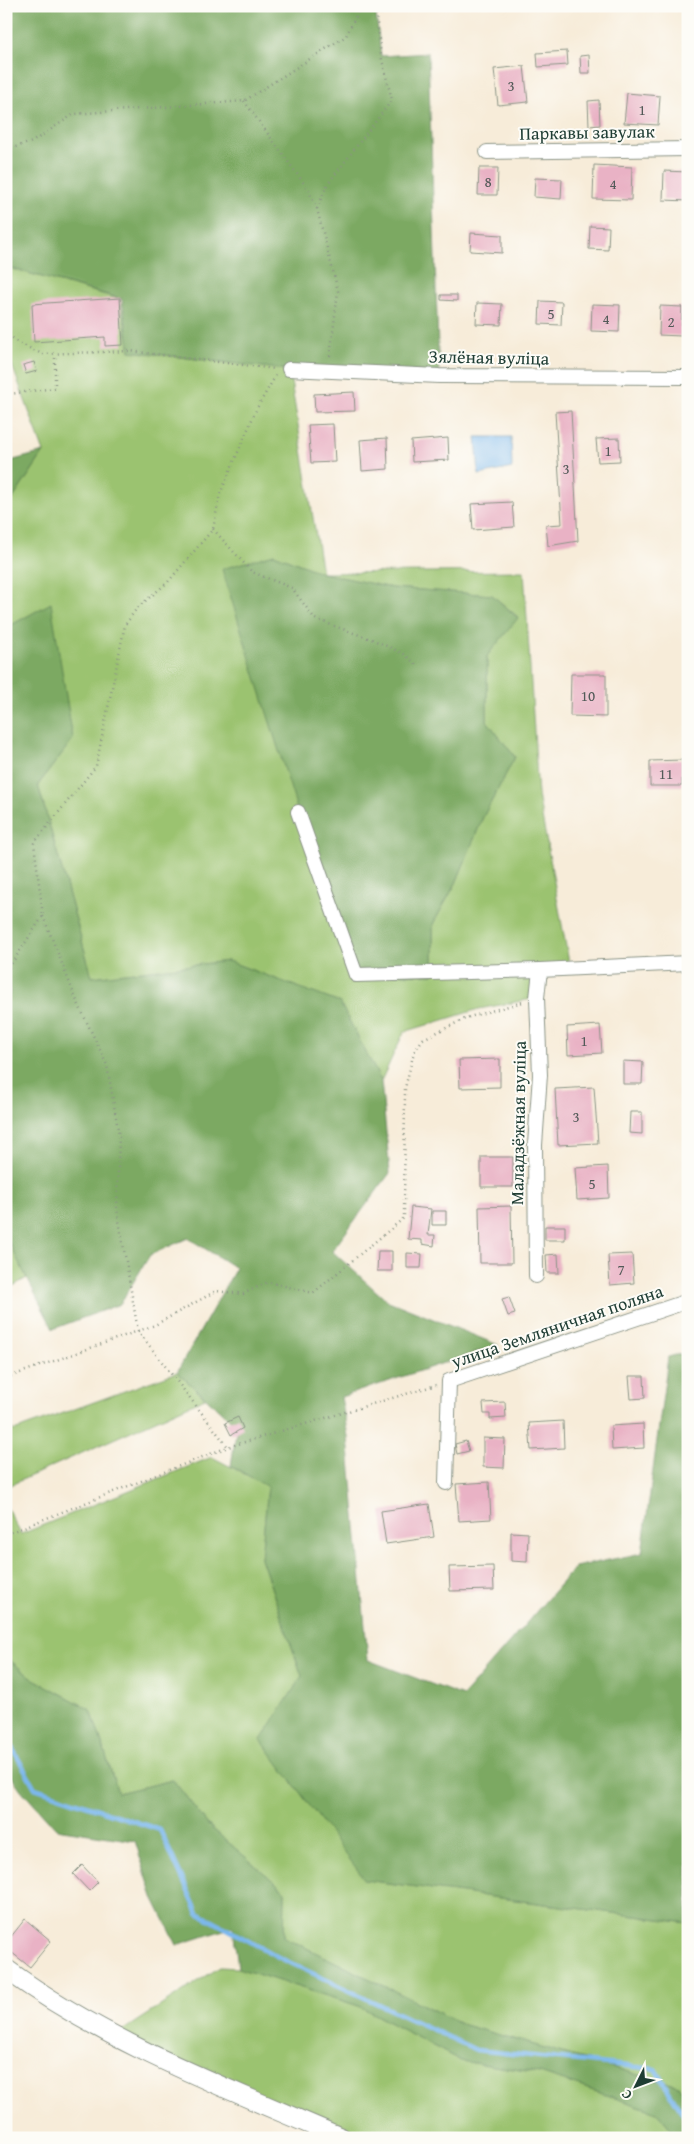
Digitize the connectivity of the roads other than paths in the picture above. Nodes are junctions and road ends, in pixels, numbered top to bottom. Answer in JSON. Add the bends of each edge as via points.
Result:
{"nodes":[{"id":1,"x":688,"y":149,"type":"edge"},
{"id":2,"x":487,"y":152,"type":"dead end"},
{"id":3,"x":285,"y":369,"type":"road end"},
{"id":4,"x":688,"y":377,"type":"edge"},
{"id":5,"x":298,"y":812,"type":"dead end"},
{"id":6,"x":688,"y":962,"type":"edge"},
{"id":7,"x":540,"y":970,"type":"junction"},
{"id":8,"x":536,"y":1276,"type":"dead end"},
{"id":9,"x":688,"y":1301,"type":"edge"},
{"id":10,"x":446,"y":1484,"type":"dead end"},
{"id":11,"x":6,"y":1969,"type":"edge"},
{"id":12,"x":342,"y":2138,"type":"edge"}],
"edges":[{"from":1,"to":2,"type":"street","name":"Паркавы завулак"},
{"from":3,"to":4,"type":"street","name":"Зялёная вуліца","via":[[439,376]]},
{"from":5,"to":7,"type":"street","via":[[356,975]]},
{"from":6,"to":7,"type":"street"},
{"from":7,"to":8,"type":"street","name":"Маладзёжная вуліца","via":[[537,998],[540,1076],[535,1145]]},
{"from":9,"to":10,"type":"street","name":"улица Земляничная поляна","via":[[449,1380]]},
{"from":11,"to":12,"type":"street","via":[[30,1987],[114,2036]]}]}
